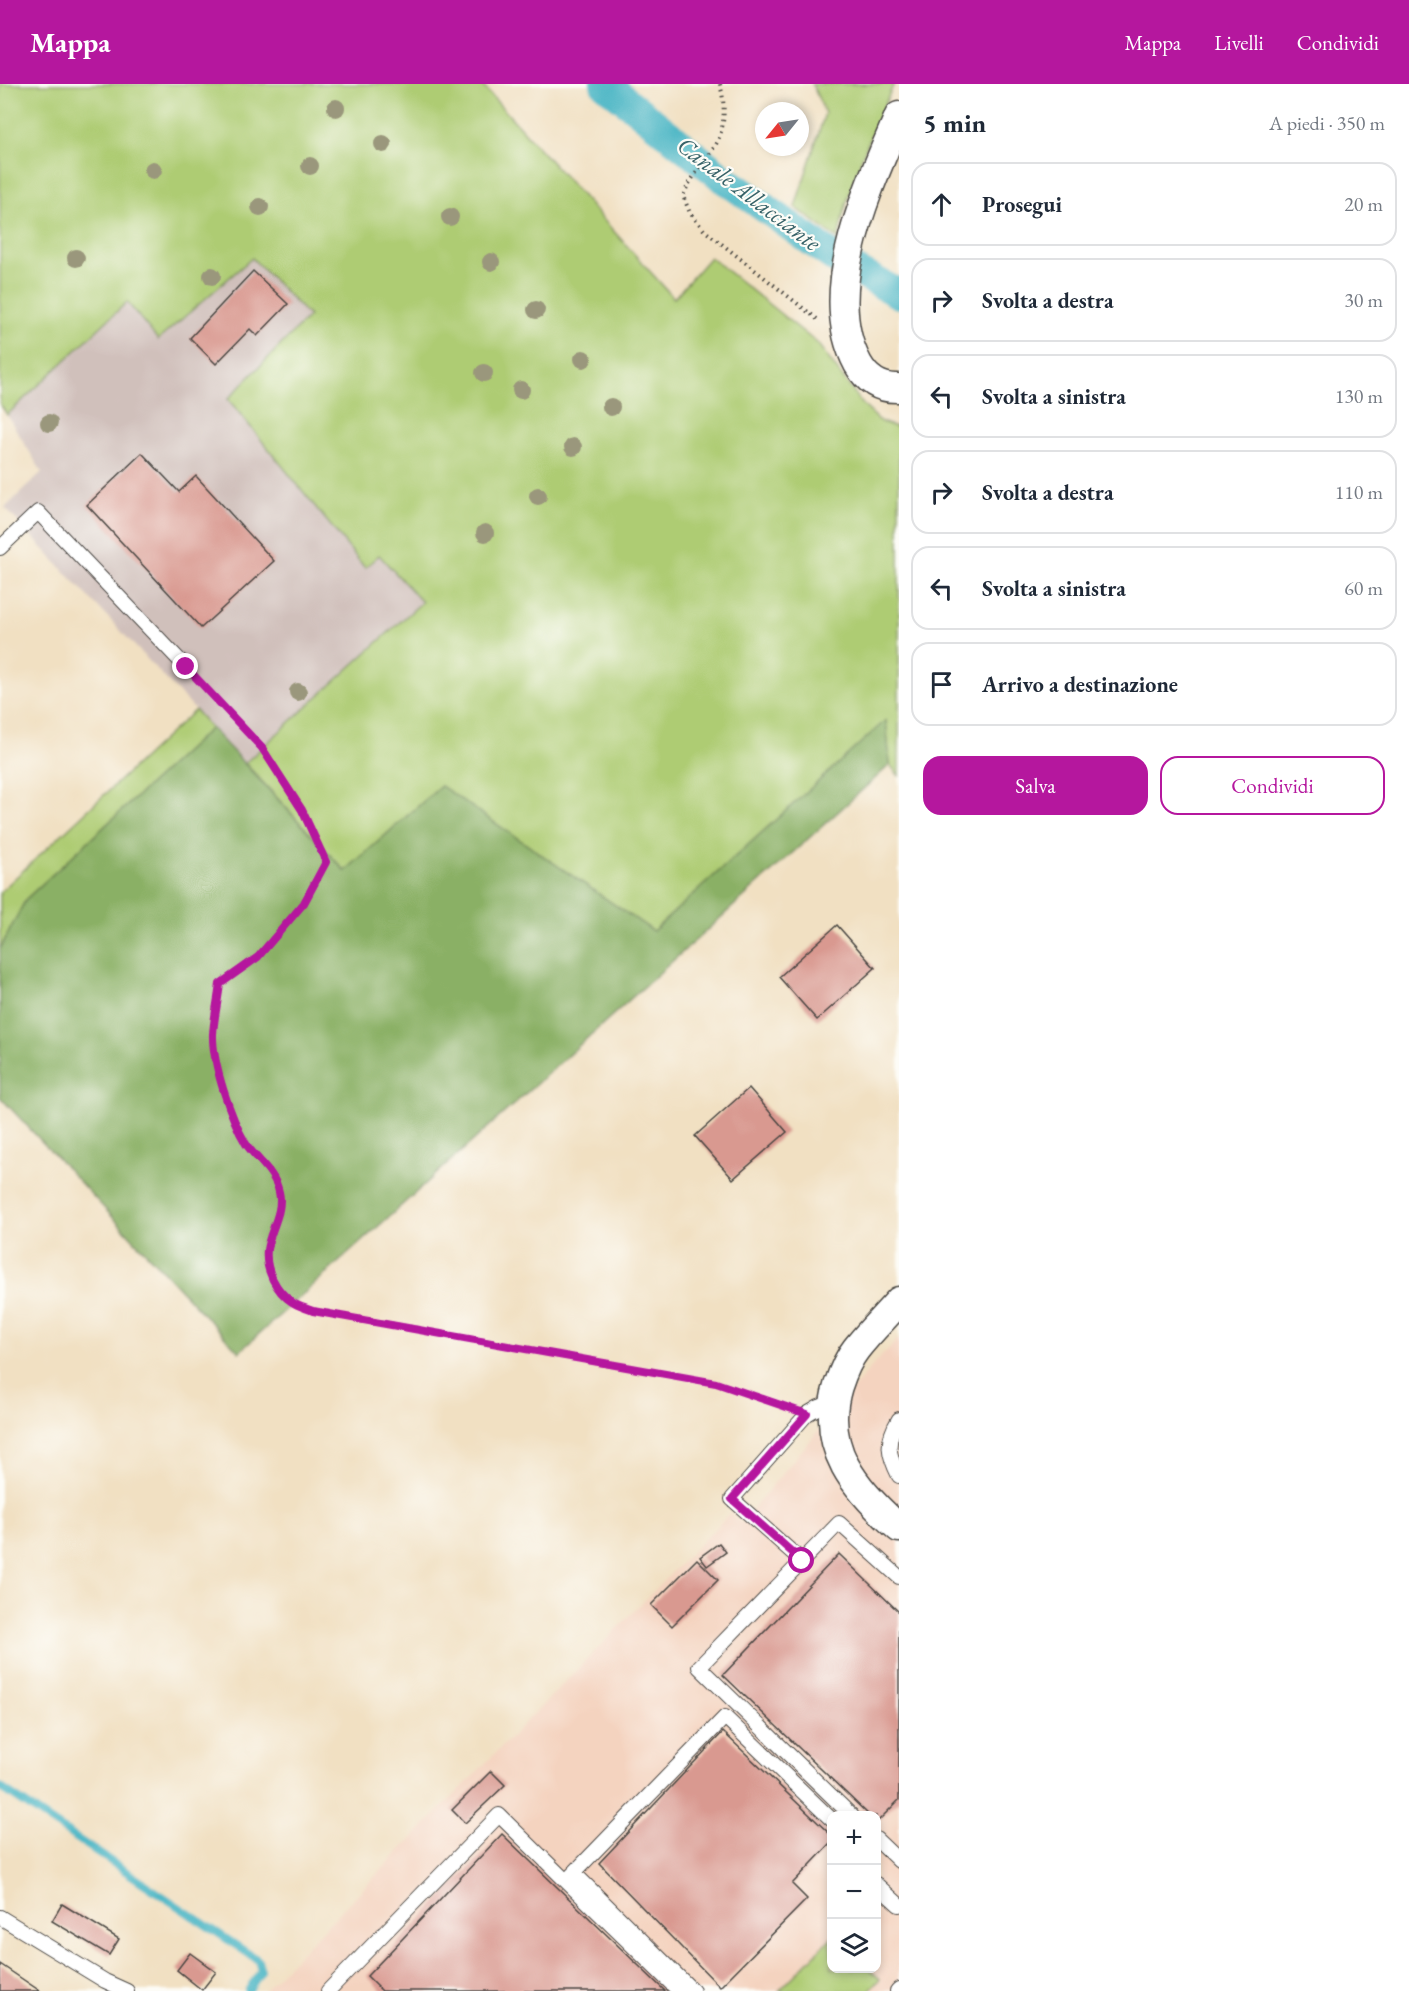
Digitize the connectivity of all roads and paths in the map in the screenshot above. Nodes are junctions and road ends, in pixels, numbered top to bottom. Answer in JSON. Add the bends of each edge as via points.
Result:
{"nodes":[{"id":1,"x":720,"y":84,"type":"edge"},
{"id":2,"x":899,"y":116,"type":"edge"},
{"id":3,"x":851,"y":350,"type":"junction"},
{"id":4,"x":899,"y":388,"type":"edge"},
{"id":5,"x":0,"y":548,"type":"edge"},
{"id":6,"x":186,"y":667,"type":"joint"},
{"id":7,"x":899,"y":1301,"type":"edge"},
{"id":8,"x":833,"y":1402,"type":"junction"},
{"id":9,"x":807,"y":1414,"type":"junction"},
{"id":10,"x":899,"y":1419,"type":"edge"},
{"id":11,"x":899,"y":1476,"type":"edge"},
{"id":12,"x":899,"y":1528,"type":"edge"},
{"id":13,"x":802,"y":1561,"type":"junction"},
{"id":14,"x":899,"y":1577,"type":"edge"},
{"id":15,"x":848,"y":1811,"type":"edge"},
{"id":16,"x":827,"y":1816,"type":"edge"},
{"id":17,"x":881,"y":1844,"type":"edge"},
{"id":18,"x":899,"y":1861,"type":"edge"},
{"id":19,"x":570,"y":1877,"type":"junction"},
{"id":20,"x":881,"y":1889,"type":"edge"},
{"id":21,"x":899,"y":1905,"type":"edge"},
{"id":22,"x":0,"y":1917,"type":"edge"},
{"id":23,"x":126,"y":1991,"type":"edge"},
{"id":24,"x":328,"y":1991,"type":"edge"},
{"id":25,"x":679,"y":1991,"type":"edge"},
{"id":26,"x":693,"y":1991,"type":"edge"}],
"edges":[{"from":1,"to":3,"type":"path","via":[[723,124],[717,143],[683,195],[690,213],[704,230]]},
{"from":2,"to":3,"type":"street","via":[[850,246],[845,325]]},
{"from":3,"to":4,"type":"street","via":[[869,379],[882,387]]},
{"from":5,"to":6,"type":"lane","via":[[38,512]]},
{"from":6,"to":9,"type":"path","via":[[262,748],[302,810],[326,862],[304,903],[258,957],[220,984],[213,1036],[218,1071],[238,1131],[270,1172],[280,1193],[267,1250],[268,1266],[282,1293],[293,1304],[313,1311],[716,1383]]},
{"from":7,"to":8,"type":"street","via":[[854,1350]]},
{"from":8,"to":9,"type":"lane"},
{"from":8,"to":12,"type":"street","via":[[834,1437],[843,1464],[872,1504]]},
{"from":9,"to":13,"type":"lane","via":[[732,1499]]},
{"from":10,"to":11,"type":"lane","via":[[890,1439],[889,1456]]},
{"from":13,"to":14,"type":"lane","via":[[839,1523]]},
{"from":13,"to":15,"type":"lane","via":[[699,1667]]},
{"from":16,"to":19,"type":"lane","via":[[725,1717]]},
{"from":17,"to":18,"type":"lane"},
{"from":19,"to":24,"type":"lane","via":[[499,1815]]},
{"from":19,"to":25,"type":"lane"},
{"from":19,"to":26,"type":"lane"},
{"from":20,"to":21,"type":"lane"},
{"from":22,"to":23,"type":"lane"}]}
